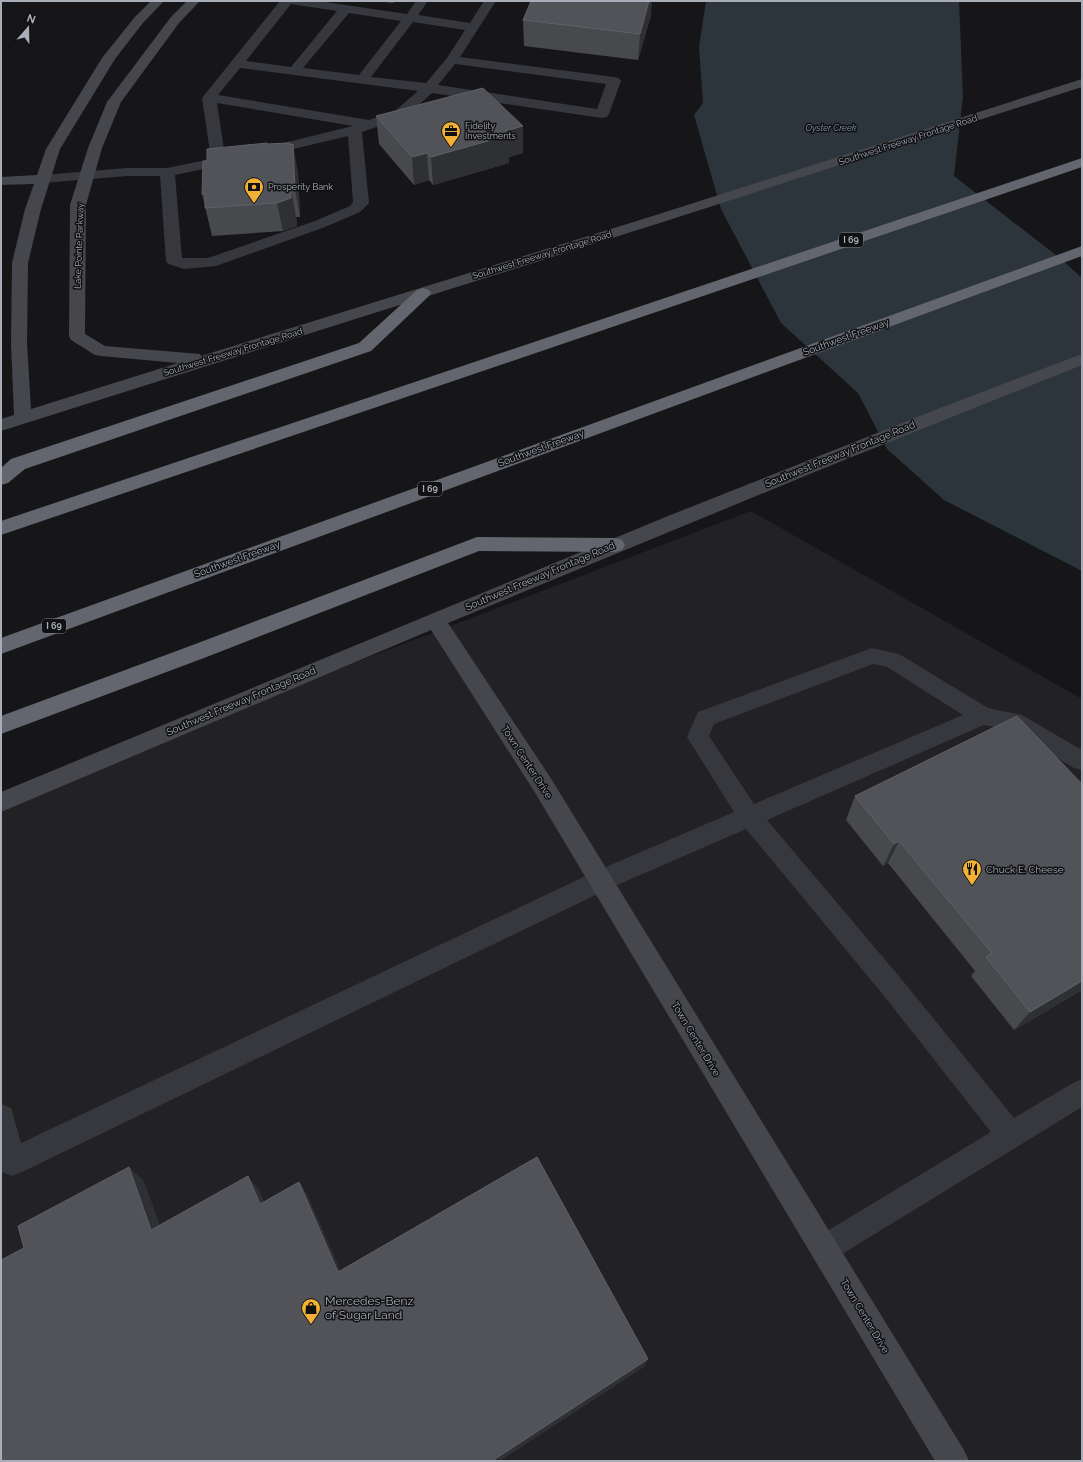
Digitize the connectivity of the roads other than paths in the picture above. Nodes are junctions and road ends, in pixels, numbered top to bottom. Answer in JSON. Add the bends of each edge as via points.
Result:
{"nodes":[{"id":1,"x":158,"y":1,"type":"edge"},
{"id":2,"x":194,"y":1,"type":"edge"},
{"id":3,"x":287,"y":1,"type":"edge"},
{"id":4,"x":292,"y":1,"type":"edge"},
{"id":5,"x":422,"y":1,"type":"edge"},
{"id":6,"x":490,"y":1,"type":"edge"},
{"id":7,"x":347,"y":8,"type":"junction"},
{"id":8,"x":410,"y":18,"type":"junction"},
{"id":9,"x":474,"y":27,"type":"junction"},
{"id":10,"x":452,"y":60,"type":"junction"},
{"id":11,"x":237,"y":64,"type":"junction"},
{"id":12,"x":294,"y":71,"type":"junction"},
{"id":13,"x":362,"y":80,"type":"junction"},
{"id":14,"x":1082,"y":83,"type":"edge"},
{"id":15,"x":429,"y":88,"type":"junction"},
{"id":16,"x":209,"y":98,"type":"junction"},
{"id":17,"x":371,"y":125,"type":"junction"},
{"id":18,"x":355,"y":130,"type":"junction"},
{"id":19,"x":219,"y":162,"type":"junction"},
{"id":20,"x":1082,"y":162,"type":"edge"},
{"id":21,"x":167,"y":172,"type":"junction"},
{"id":22,"x":87,"y":175,"type":"junction"},
{"id":23,"x":44,"y":178,"type":"junction"},
{"id":24,"x":1,"y":181,"type":"edge"},
{"id":25,"x":1082,"y":251,"type":"edge"},
{"id":26,"x":423,"y":293,"type":"junction"},
{"id":27,"x":214,"y":358,"type":"junction"},
{"id":28,"x":1082,"y":359,"type":"edge"},
{"id":29,"x":23,"y":418,"type":"junction"},
{"id":30,"x":1,"y":425,"type":"edge"},
{"id":31,"x":1,"y":478,"type":"edge"},
{"id":32,"x":1,"y":528,"type":"edge"},
{"id":33,"x":615,"y":545,"type":"junction"},
{"id":34,"x":435,"y":620,"type":"junction"},
{"id":35,"x":1,"y":646,"type":"edge"},
{"id":36,"x":983,"y":716,"type":"junction"},
{"id":37,"x":1,"y":725,"type":"edge"},
{"id":38,"x":1082,"y":761,"type":"edge"},
{"id":39,"x":1,"y":802,"type":"edge"},
{"id":40,"x":750,"y":816,"type":"junction"},
{"id":41,"x":600,"y":881,"type":"junction"},
{"id":42,"x":1082,"y":1092,"type":"edge"},
{"id":43,"x":1,"y":1118,"type":"edge"},
{"id":44,"x":1011,"y":1135,"type":"junction"},
{"id":45,"x":6,"y":1165,"type":"edge"},
{"id":46,"x":824,"y":1249,"type":"junction"},
{"id":47,"x":953,"y":1461,"type":"edge"}],
"edges":[{"from":1,"to":23,"type":"street","via":[[138,21],[109,58],[53,149]]},
{"from":2,"to":22,"type":"street","name":"Lake Pointe Parkway","via":[[175,20],[114,102]]},
{"from":3,"to":11,"type":"lane"},
{"from":4,"to":7,"type":"lane"},
{"from":5,"to":8,"type":"lane"},
{"from":6,"to":9,"type":"lane"},
{"from":7,"to":8,"type":"lane"},
{"from":7,"to":12,"type":"lane"},
{"from":8,"to":9,"type":"lane"},
{"from":8,"to":13,"type":"lane"},
{"from":9,"to":10,"type":"lane"},
{"from":10,"to":15,"type":"lane"},
{"from":10,"to":15,"type":"lane","via":[[614,81],[602,114]]},
{"from":11,"to":12,"type":"lane"},
{"from":11,"to":16,"type":"lane"},
{"from":12,"to":13,"type":"lane"},
{"from":13,"to":15,"type":"lane"},
{"from":14,"to":26,"type":"street","name":"Southwest Freeway Frontage Road"},
{"from":15,"to":17,"type":"lane","via":[[400,114]]},
{"from":16,"to":17,"type":"lane"},
{"from":16,"to":19,"type":"lane"},
{"from":17,"to":18,"type":"lane"},
{"from":18,"to":19,"type":"lane"},
{"from":18,"to":21,"type":"lane","via":[[361,203],[355,209],[210,263],[184,264],[174,261]]},
{"from":19,"to":21,"type":"lane"},
{"from":20,"to":32,"type":"highway","number":"I 69"},
{"from":21,"to":22,"type":"lane"},
{"from":22,"to":23,"type":"lane"},
{"from":22,"to":27,"type":"street","name":"Lake Pointe Parkway","via":[[78,205],[77,336],[101,351],[172,358]]},
{"from":23,"to":24,"type":"street"},
{"from":23,"to":29,"type":"street","via":[[33,209],[20,263],[19,344]]},
{"from":25,"to":35,"type":"highway","name":"Southwest Freeway","number":"I 69"},
{"from":26,"to":27,"type":"street","name":"Southwest Freeway Frontage Road"},
{"from":26,"to":31,"type":"highway","via":[[365,347],[18,464]]},
{"from":27,"to":29,"type":"street","name":"Southwest Freeway Frontage Road"},
{"from":28,"to":33,"type":"street","name":"Southwest Freeway Frontage Road","via":[[836,454]]},
{"from":29,"to":30,"type":"street","name":"Southwest Freeway Frontage Road"},
{"from":33,"to":34,"type":"street","name":"Southwest Freeway Frontage Road"},
{"from":33,"to":37,"type":"highway","via":[[477,544]]},
{"from":34,"to":39,"type":"street","name":"Southwest Freeway Frontage Road"},
{"from":34,"to":41,"type":"street","name":"Town Center Drive","via":[[542,784]]},
{"from":36,"to":38,"type":"lane","via":[[1014,721]]},
{"from":36,"to":40,"type":"lane"},
{"from":36,"to":40,"type":"lane","via":[[892,660],[872,656],[706,718],[698,737]]},
{"from":40,"to":41,"type":"lane"},
{"from":40,"to":44,"type":"lane"},
{"from":41,"to":45,"type":"lane"},
{"from":41,"to":46,"type":"street","name":"Town Center Drive"},
{"from":42,"to":44,"type":"lane"},
{"from":43,"to":45,"type":"lane"},
{"from":44,"to":46,"type":"lane"},
{"from":46,"to":47,"type":"street","name":"Town Center Drive"}]}
